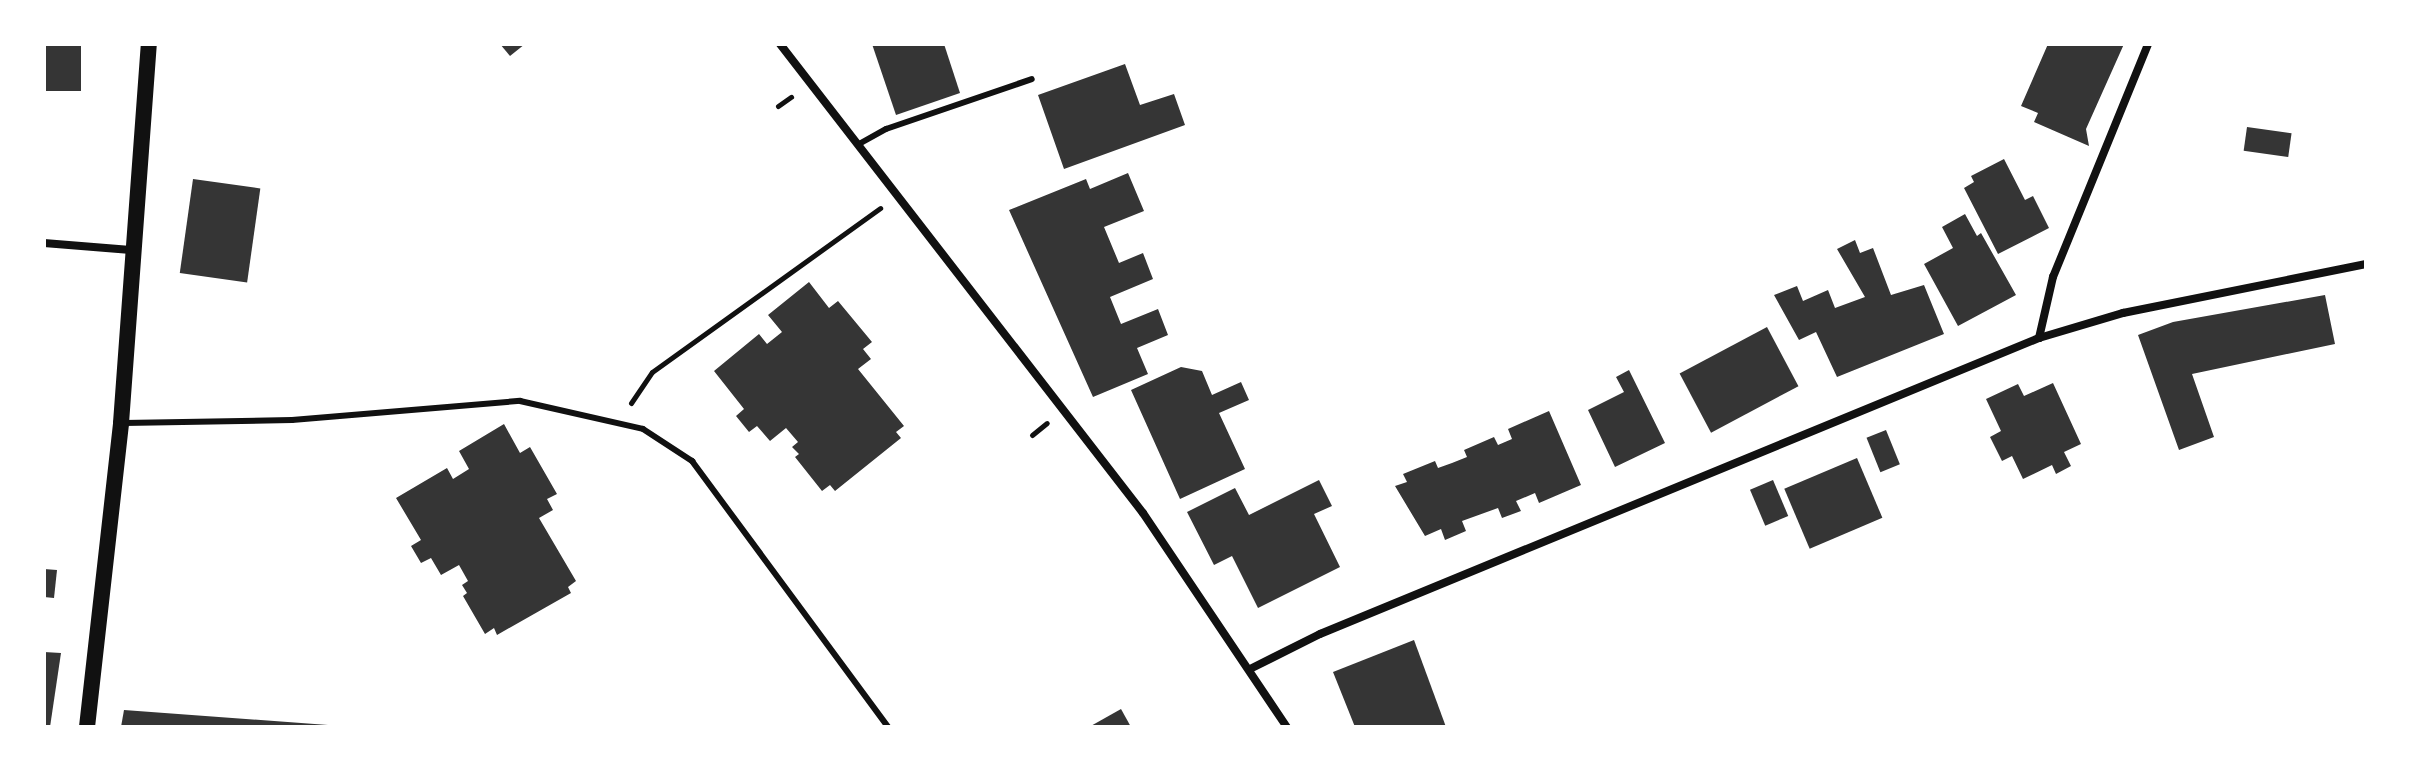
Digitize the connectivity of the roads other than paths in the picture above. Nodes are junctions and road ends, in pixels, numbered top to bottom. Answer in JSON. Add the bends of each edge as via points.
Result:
{"nodes":[{"id":1,"x":149,"y":44,"type":"edge"},
{"id":2,"x":780,"y":44,"type":"edge"},
{"id":3,"x":2148,"y":44,"type":"edge"},
{"id":4,"x":1032,"y":79,"type":"dead end"},
{"id":5,"x":859,"y":144,"type":"junction"},
{"id":6,"x":44,"y":243,"type":"edge"},
{"id":7,"x":131,"y":250,"type":"junction"},
{"id":8,"x":2366,"y":264,"type":"edge"},
{"id":9,"x":2039,"y":338,"type":"junction"},
{"id":10,"x":121,"y":423,"type":"junction"},
{"id":11,"x":1252,"y":668,"type":"junction"},
{"id":12,"x":887,"y":725,"type":"edge"},
{"id":13,"x":87,"y":727,"type":"edge"},
{"id":14,"x":877,"y":727,"type":"edge"},
{"id":15,"x":1287,"y":727,"type":"edge"}],
"edges":[{"from":1,"to":7,"type":"main road"},
{"from":2,"to":5,"type":"street"},
{"from":3,"to":9,"type":"street","via":[[2053,277]]},
{"from":4,"to":5,"type":"lane","via":[[886,129]]},
{"from":5,"to":11,"type":"street","via":[[1143,513]]},
{"from":6,"to":7,"type":"street"},
{"from":7,"to":10,"type":"main road"},
{"from":8,"to":9,"type":"street","via":[[2123,313]]},
{"from":9,"to":11,"type":"street","via":[[1320,634]]},
{"from":10,"to":12,"type":"lane","via":[[292,420],[520,401],[643,429],[692,461]]},
{"from":10,"to":13,"type":"main road"},
{"from":11,"to":15,"type":"street"},
{"from":12,"to":14,"type":"lane"}]}
